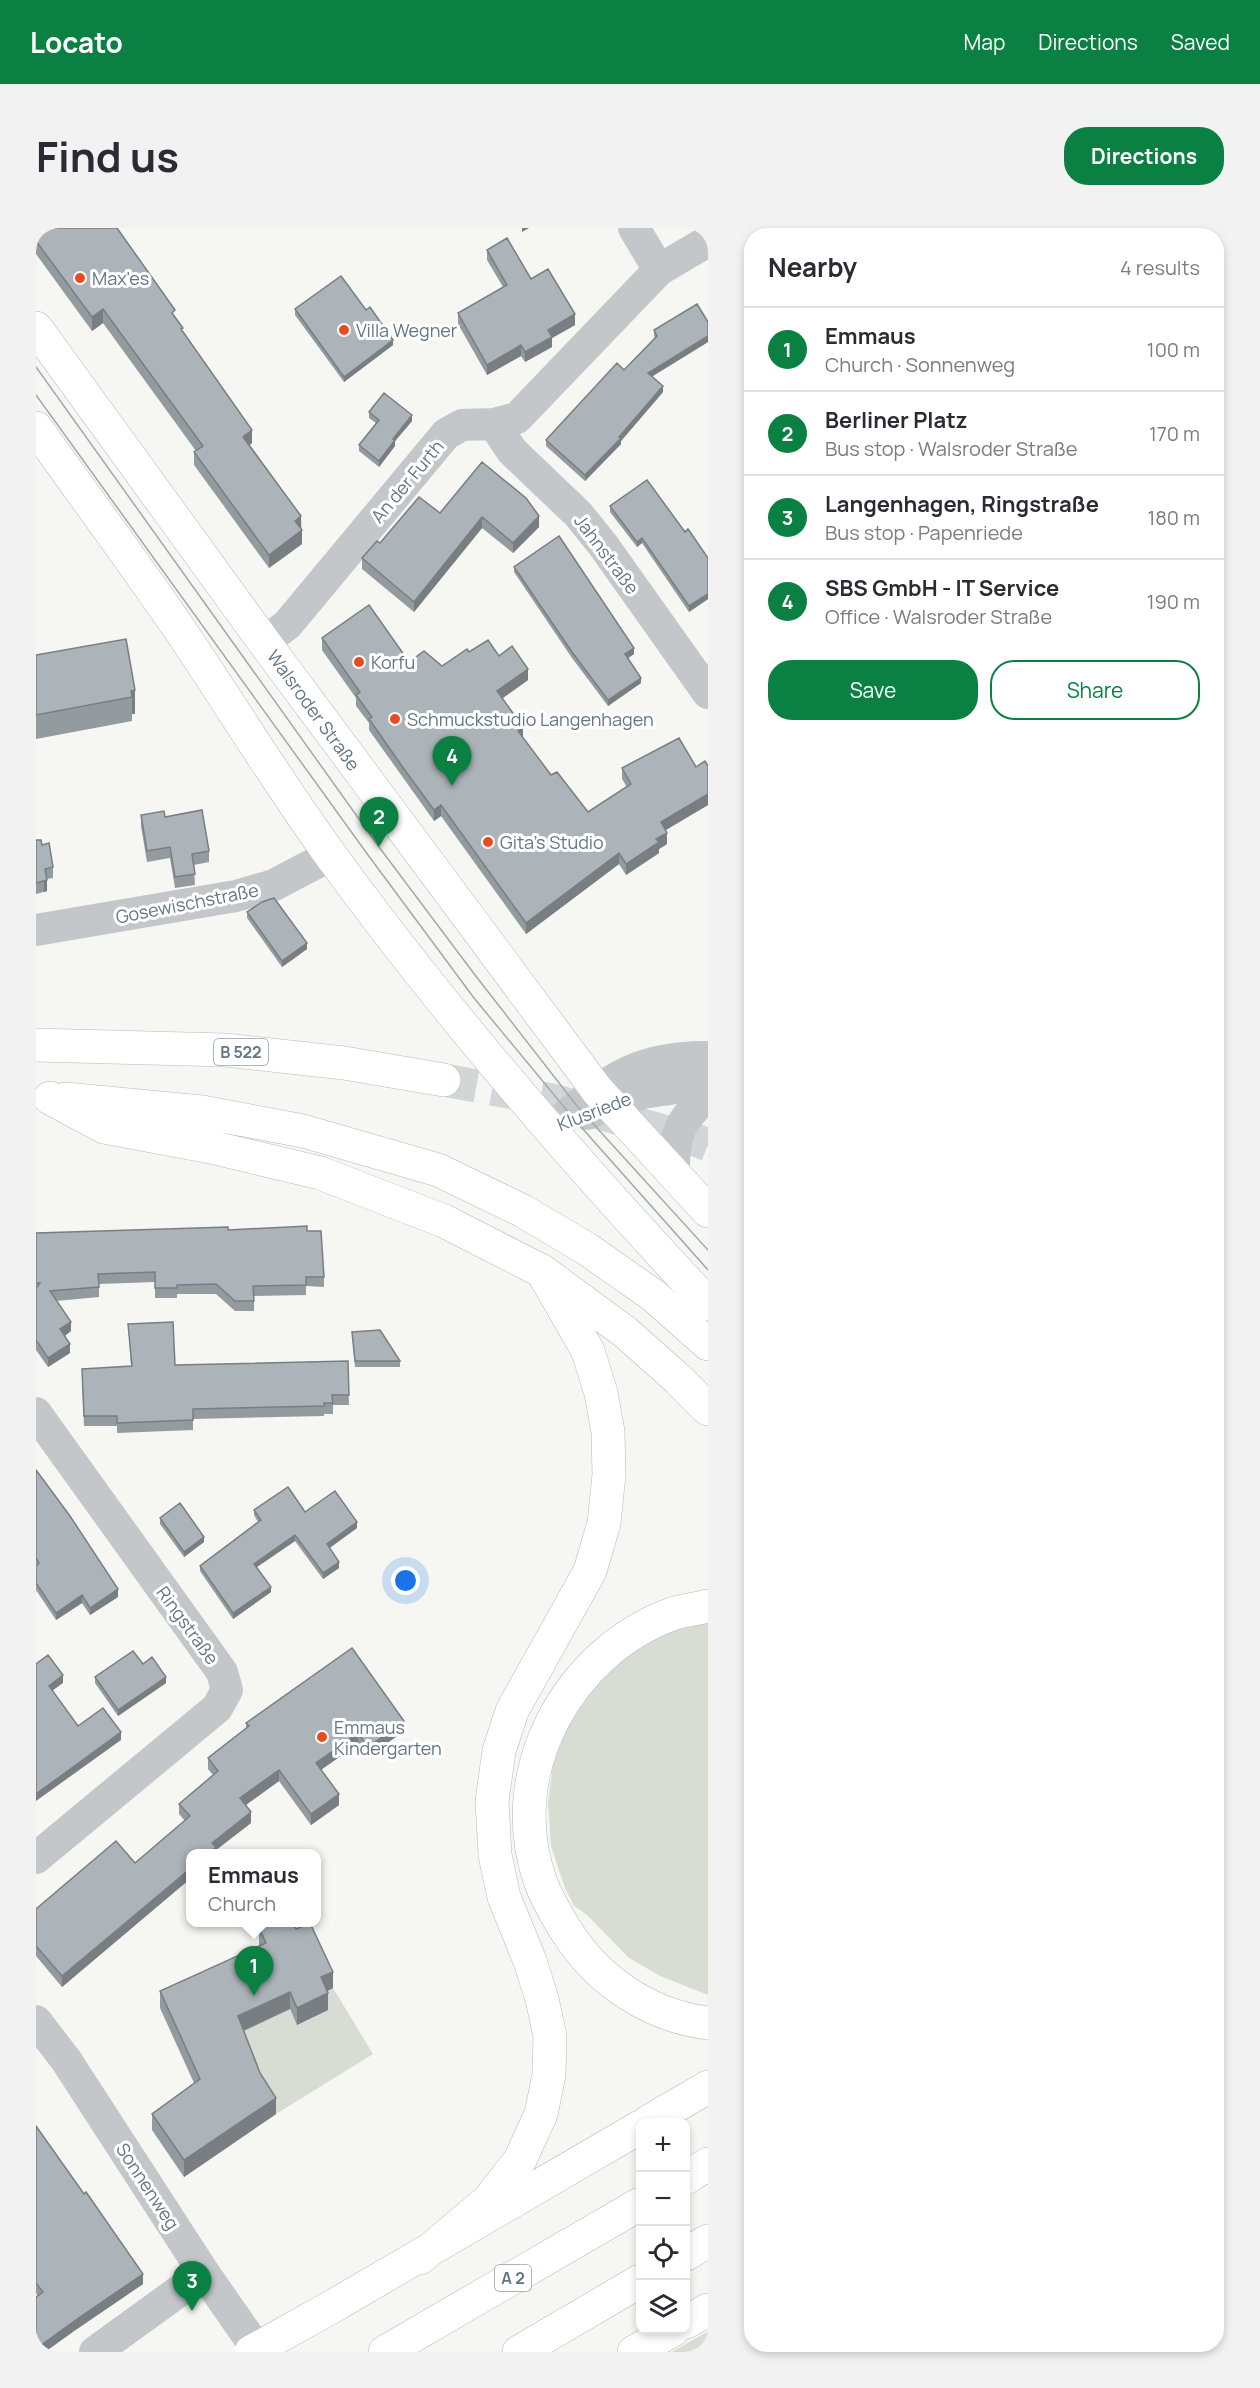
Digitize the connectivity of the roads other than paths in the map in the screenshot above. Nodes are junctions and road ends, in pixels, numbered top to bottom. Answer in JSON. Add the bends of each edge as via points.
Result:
{"nodes":[{"id":1,"x":633,"y":228,"type":"edge"},
{"id":2,"x":708,"y":241,"type":"edge"},
{"id":3,"x":659,"y":270,"type":"junction"},
{"id":4,"x":36,"y":328,"type":"edge"},
{"id":5,"x":494,"y":424,"type":"junction"},
{"id":6,"x":36,"y":428,"type":"edge"},
{"id":7,"x":264,"y":642,"type":"junction"},
{"id":8,"x":708,"y":693,"type":"edge"},
{"id":9,"x":331,"y":855,"type":"junction"},
{"id":10,"x":36,"y":930,"type":"edge"},
{"id":11,"x":36,"y":1045,"type":"edge"},
{"id":12,"x":708,"y":1057,"type":"edge"},
{"id":13,"x":444,"y":1080,"type":"tunnel mouth"},
{"id":14,"x":708,"y":1083,"type":"edge"},
{"id":15,"x":603,"y":1097,"type":"junction"},
{"id":16,"x":708,"y":1097,"type":"edge"},
{"id":17,"x":43,"y":1098,"type":"edge"},
{"id":18,"x":550,"y":1129,"type":"junction"},
{"id":19,"x":674,"y":1175,"type":"junction"},
{"id":20,"x":708,"y":1211,"type":"edge"},
{"id":21,"x":542,"y":1271,"type":"junction"},
{"id":22,"x":708,"y":1304,"type":"edge"},
{"id":23,"x":708,"y":1344,"type":"edge"},
{"id":24,"x":708,"y":1410,"type":"edge"},
{"id":25,"x":36,"y":1413,"type":"edge"},
{"id":26,"x":708,"y":1606,"type":"edge"},
{"id":27,"x":36,"y":1858,"type":"edge"},
{"id":28,"x":36,"y":2021,"type":"edge"},
{"id":29,"x":708,"y":2023,"type":"edge"},
{"id":30,"x":708,"y":2087,"type":"edge"},
{"id":31,"x":655,"y":2118,"type":"edge"},
{"id":32,"x":636,"y":2129,"type":"edge"},
{"id":33,"x":708,"y":2164,"type":"edge"},
{"id":34,"x":690,"y":2175,"type":"edge"},
{"id":35,"x":636,"y":2206,"type":"edge"},
{"id":36,"x":708,"y":2241,"type":"edge"},
{"id":37,"x":690,"y":2252,"type":"edge"},
{"id":38,"x":420,"y":2258,"type":"junction"},
{"id":39,"x":204,"y":2273,"type":"junction"},
{"id":40,"x":636,"y":2283,"type":"edge"},
{"id":41,"x":708,"y":2310,"type":"edge"},
{"id":42,"x":690,"y":2320,"type":"edge"},
{"id":43,"x":666,"y":2334,"type":"edge"},
{"id":44,"x":95,"y":2352,"type":"edge"},
{"id":45,"x":251,"y":2352,"type":"edge"},
{"id":46,"x":260,"y":2352,"type":"edge"},
{"id":47,"x":385,"y":2352,"type":"edge"},
{"id":48,"x":519,"y":2352,"type":"edge"},
{"id":49,"x":634,"y":2352,"type":"edge"}],
"edges":[{"from":1,"to":3,"type":"street"},
{"from":2,"to":3,"type":"street","name":"An der Furth"},
{"from":3,"to":5,"type":"street","name":"An der Furth","via":[[517,417]]},
{"from":4,"to":7,"type":"main road","name":"Walsroder Straße"},
{"from":5,"to":7,"type":"street","name":"An der Furth","via":[[462,425],[446,434],[287,625]]},
{"from":5,"to":8,"type":"street","name":"Jahnstraße","via":[[512,451],[578,514],[603,545]]},
{"from":6,"to":9,"type":"main road","via":[[178,627]]},
{"from":7,"to":15,"type":"main road","name":"Walsroder Straße"},
{"from":9,"to":10,"type":"street","name":"Gosewischstraße","via":[[274,885],[236,896]]},
{"from":9,"to":18,"type":"main road","via":[[450,1010]]},
{"from":11,"to":13,"type":"main road","number":"B 522","via":[[225,1050],[344,1063]]},
{"from":12,"to":15,"type":"street","name":"Klusriede","via":[[645,1064],[626,1072]]},
{"from":14,"to":15,"type":"street","name":"Klusriede"},
{"from":15,"to":18,"type":"street","name":"Klusriede"},
{"from":15,"to":19,"type":"main road","name":"Walsroder Straße"},
{"from":16,"to":19,"type":"street","via":[[692,1109],[677,1134]]},
{"from":17,"to":21,"type":"main road","via":[[104,1127],[320,1173],[444,1221]]},
{"from":17,"to":23,"type":"main road","via":[[202,1112],[303,1131],[438,1170],[523,1211],[587,1249],[654,1296]]},
{"from":18,"to":22,"type":"main road"},
{"from":19,"to":20,"type":"main road","name":"Walsroder Straße"},
{"from":21,"to":24,"type":"main road","via":[[625,1332]]},
{"from":21,"to":38,"type":"main road","via":[[588,1352],[603,1403],[609,1464],[604,1523],[590,1570],[512,1711],[499,1751],[492,1801],[495,1855],[504,1897],[530,1961],[550,2036],[549,2074],[541,2114],[520,2160],[488,2201]]},
{"from":25,"to":27,"type":"street","name":"Ringstraße","via":[[222,1672],[227,1690],[217,1708]]},
{"from":26,"to":29,"type":"main road","via":[[673,1613],[637,1630],[604,1654],[573,1685],[551,1722],[536,1759],[529,1803],[539,1879],[576,1947],[601,1975],[632,1997]]},
{"from":28,"to":39,"type":"street","name":"Sonnenweg","via":[[66,2060]]},
{"from":30,"to":31,"type":"main road"},
{"from":32,"to":38,"type":"main road"},
{"from":33,"to":34,"type":"main road"},
{"from":35,"to":47,"type":"main road","number":"A 2"},
{"from":36,"to":37,"type":"main road"},
{"from":38,"to":45,"type":"main road","bridge":true},
{"from":39,"to":44,"type":"street"},
{"from":39,"to":46,"type":"street","name":"Sonnenweg"},
{"from":40,"to":48,"type":"main road"},
{"from":41,"to":42,"type":"main road"},
{"from":43,"to":49,"type":"main road"}]}
